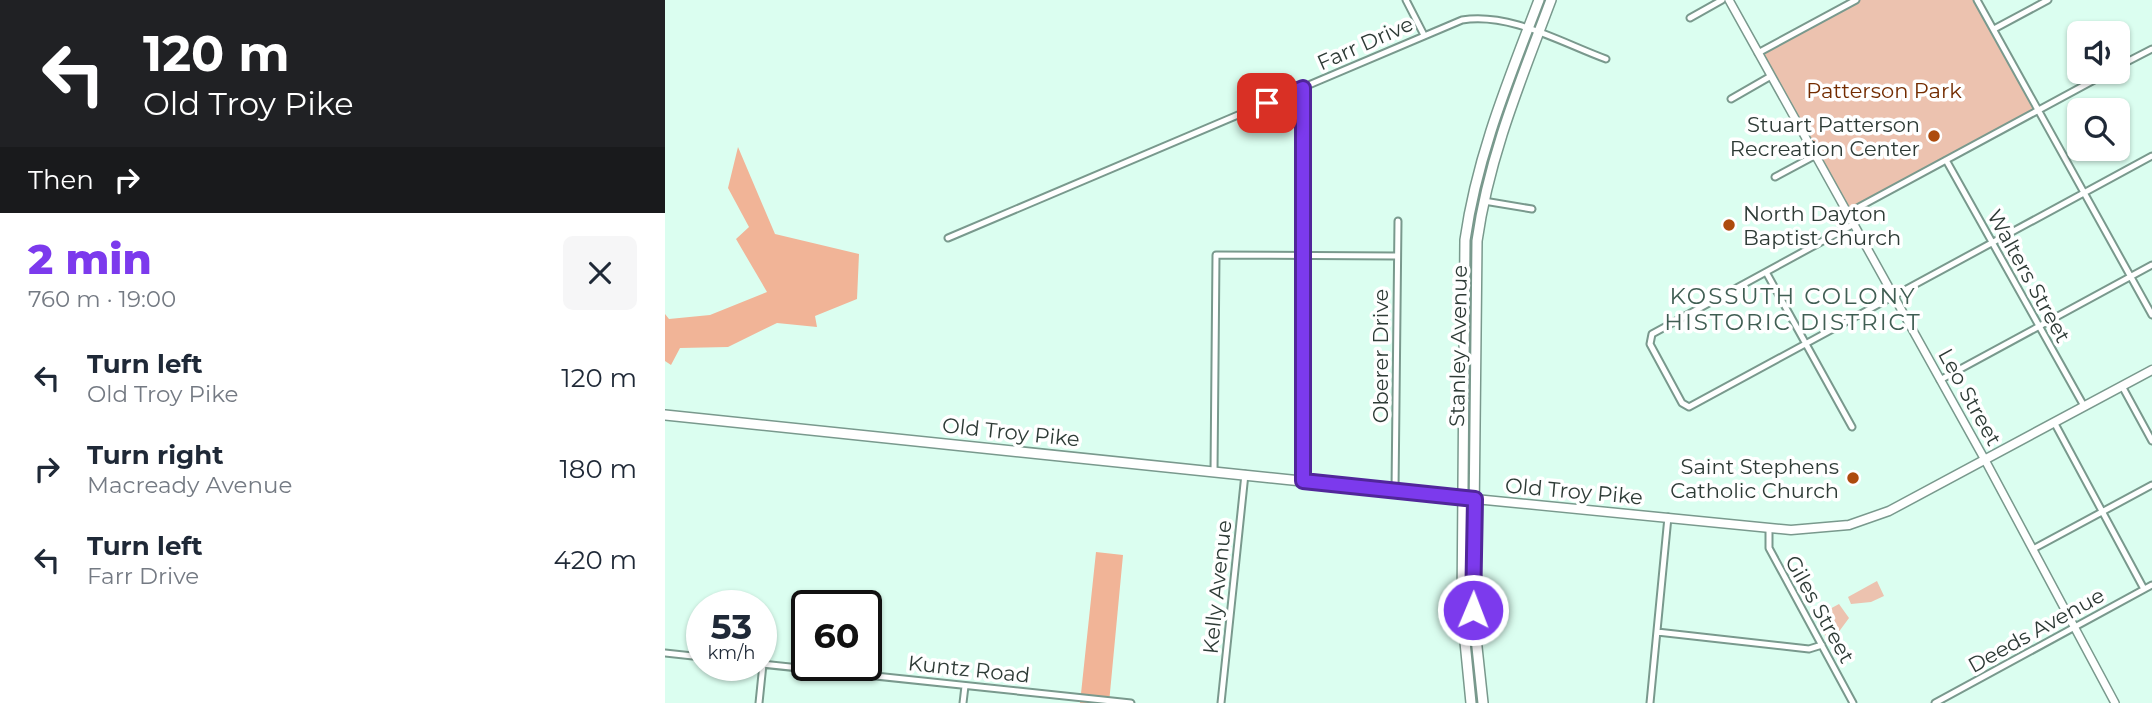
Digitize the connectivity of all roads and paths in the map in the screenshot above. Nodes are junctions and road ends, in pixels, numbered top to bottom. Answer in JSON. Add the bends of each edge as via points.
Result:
{"nodes":[{"id":1,"x":1406,"y":0,"type":"edge"},
{"id":2,"x":1539,"y":0,"type":"edge"},
{"id":3,"x":1551,"y":0,"type":"edge"},
{"id":4,"x":1722,"y":0,"type":"edge"},
{"id":5,"x":1729,"y":0,"type":"edge"},
{"id":6,"x":1856,"y":0,"type":"edge"},
{"id":7,"x":1977,"y":0,"type":"edge"},
{"id":8,"x":2048,"y":0,"type":"edge"},
{"id":9,"x":1690,"y":18,"type":"dead end"},
{"id":10,"x":1994,"y":29,"type":"junction"},
{"id":11,"x":1527,"y":30,"type":"junction"},
{"id":12,"x":1538,"y":34,"type":"junction"},
{"id":13,"x":1424,"y":35,"type":"junction"},
{"id":14,"x":2152,"y":48,"type":"edge"},
{"id":15,"x":1758,"y":53,"type":"junction"},
{"id":16,"x":1606,"y":59,"type":"dead end"},
{"id":17,"x":2130,"y":60,"type":"edge"},
{"id":18,"x":1771,"y":76,"type":"junction"},
{"id":19,"x":2087,"y":84,"type":"edge"},
{"id":20,"x":1303,"y":88,"type":"junction"},
{"id":21,"x":1731,"y":99,"type":"dead end"},
{"id":22,"x":2039,"y":110,"type":"junction"},
{"id":23,"x":1815,"y":155,"type":"junction"},
{"id":24,"x":2152,"y":156,"type":"edge"},
{"id":25,"x":1946,"y":160,"type":"junction"},
{"id":26,"x":1775,"y":177,"type":"dead end"},
{"id":27,"x":2084,"y":193,"type":"junction"},
{"id":28,"x":1483,"y":201,"type":"junction"},
{"id":29,"x":1532,"y":209,"type":"dead end"},
{"id":30,"x":1848,"y":214,"type":"junction"},
{"id":31,"x":1398,"y":221,"type":"dead end"},
{"id":32,"x":1854,"y":225,"type":"junction"},
{"id":33,"x":948,"y":238,"type":"dead end"},
{"id":34,"x":1992,"y":243,"type":"junction"},
{"id":35,"x":1303,"y":256,"type":"junction"},
{"id":36,"x":1397,"y":256,"type":"junction"},
{"id":37,"x":2152,"y":265,"type":"edge"},
{"id":38,"x":1766,"y":272,"type":"junction"},
{"id":39,"x":2130,"y":277,"type":"junction"},
{"id":40,"x":1894,"y":296,"type":"junction"},
{"id":41,"x":2152,"y":315,"type":"edge"},
{"id":42,"x":2039,"y":326,"type":"junction"},
{"id":43,"x":1805,"y":344,"type":"junction"},
{"id":44,"x":2152,"y":370,"type":"edge"},
{"id":45,"x":1940,"y":380,"type":"junction"},
{"id":46,"x":2122,"y":386,"type":"junction"},
{"id":47,"x":2084,"y":407,"type":"junction"},
{"id":48,"x":665,"y":415,"type":"edge"},
{"id":49,"x":2054,"y":422,"type":"junction"},
{"id":50,"x":1852,"y":427,"type":"dead end"},
{"id":51,"x":2152,"y":441,"type":"edge"},
{"id":52,"x":1985,"y":460,"type":"junction"},
{"id":53,"x":1215,"y":471,"type":"junction"},
{"id":54,"x":1245,"y":474,"type":"junction"},
{"id":55,"x":1303,"y":481,"type":"junction"},
{"id":56,"x":2152,"y":485,"type":"edge"},
{"id":57,"x":1395,"y":492,"type":"junction"},
{"id":58,"x":1463,"y":499,"type":"junction"},
{"id":59,"x":1475,"y":499,"type":"junction"},
{"id":60,"x":2102,"y":512,"type":"junction"},
{"id":61,"x":1668,"y":517,"type":"junction"},
{"id":62,"x":1769,"y":528,"type":"junction"},
{"id":63,"x":2033,"y":549,"type":"junction"},
{"id":64,"x":2152,"y":585,"type":"edge"},
{"id":65,"x":2144,"y":589,"type":"junction"},
{"id":66,"x":2075,"y":627,"type":"junction"},
{"id":67,"x":1657,"y":632,"type":"junction"},
{"id":68,"x":1822,"y":645,"type":"junction"},
{"id":69,"x":665,"y":653,"type":"edge"},
{"id":70,"x":686,"y":655,"type":"edge"},
{"id":71,"x":777,"y":666,"type":"edge"},
{"id":72,"x":761,"y":681,"type":"edge"},
{"id":73,"x":965,"y":686,"type":"junction"},
{"id":74,"x":759,"y":703,"type":"edge"},
{"id":75,"x":963,"y":703,"type":"edge"},
{"id":76,"x":1132,"y":703,"type":"edge"},
{"id":77,"x":1221,"y":703,"type":"edge"},
{"id":78,"x":1472,"y":703,"type":"edge"},
{"id":79,"x":1483,"y":703,"type":"edge"},
{"id":80,"x":1650,"y":703,"type":"edge"},
{"id":81,"x":1853,"y":703,"type":"edge"},
{"id":82,"x":1935,"y":703,"type":"edge"},
{"id":83,"x":2116,"y":703,"type":"edge"}],
"edges":[{"from":1,"to":13,"type":"street"},
{"from":2,"to":11,"type":"main road","name":"Stanley Avenue"},
{"from":3,"to":12,"type":"main road","name":"Stanley Avenue"},
{"from":4,"to":9,"type":"street"},
{"from":5,"to":15,"type":"street","name":"Leo Street"},
{"from":6,"to":15,"type":"street"},
{"from":7,"to":10,"type":"street"},
{"from":8,"to":10,"type":"street"},
{"from":10,"to":22,"type":"street"},
{"from":11,"to":12,"type":"street","name":"Farr Drive"},
{"from":11,"to":13,"type":"street","name":"Farr Drive","via":[[1482,18],[1452,23]]},
{"from":11,"to":58,"type":"main road","name":"Stanley Avenue","via":[[1485,140],[1465,240]]},
{"from":12,"to":16,"type":"street","name":"Farr Drive"},
{"from":12,"to":28,"type":"main road","name":"Stanley Avenue","via":[[1497,144]]},
{"from":13,"to":20,"type":"street","name":"Farr Drive"},
{"from":14,"to":17,"type":"street"},
{"from":15,"to":18,"type":"street","name":"Leo Street"},
{"from":18,"to":21,"type":"street"},
{"from":18,"to":23,"type":"street","name":"Leo Street"},
{"from":19,"to":22,"type":"street"},
{"from":20,"to":33,"type":"street","name":"Farr Drive"},
{"from":20,"to":35,"type":"street"},
{"from":22,"to":25,"type":"street"},
{"from":22,"to":27,"type":"street"},
{"from":23,"to":26,"type":"street"},
{"from":23,"to":30,"type":"street","name":"Leo Street"},
{"from":24,"to":27,"type":"street"},
{"from":25,"to":30,"type":"street"},
{"from":25,"to":34,"type":"street","name":"Walters Street"},
{"from":27,"to":34,"type":"street"},
{"from":27,"to":39,"type":"street"},
{"from":28,"to":29,"type":"street"},
{"from":28,"to":59,"type":"main road","name":"Stanley Avenue","via":[[1476,284]]},
{"from":30,"to":32,"type":"street","name":"Leo Street"},
{"from":31,"to":36,"type":"street","name":"Oberer Drive"},
{"from":32,"to":38,"type":"street"},
{"from":32,"to":40,"type":"street","name":"Leo Street"},
{"from":34,"to":40,"type":"street"},
{"from":34,"to":42,"type":"street","name":"Walters Street"},
{"from":35,"to":36,"type":"street"},
{"from":35,"to":53,"type":"street","via":[[1216,255]]},
{"from":35,"to":55,"type":"street"},
{"from":36,"to":57,"type":"street","name":"Oberer Drive"},
{"from":37,"to":39,"type":"street"},
{"from":38,"to":43,"type":"street"},
{"from":38,"to":43,"type":"street","via":[[1650,337],[1650,344],[1682,403],[1689,407]]},
{"from":39,"to":41,"type":"street"},
{"from":39,"to":42,"type":"street"},
{"from":40,"to":43,"type":"street"},
{"from":40,"to":45,"type":"street","name":"Leo Street"},
{"from":42,"to":45,"type":"street"},
{"from":42,"to":47,"type":"street","name":"Walters Street"},
{"from":43,"to":50,"type":"street"},
{"from":44,"to":46,"type":"main road","name":"Old Troy Pike"},
{"from":45,"to":52,"type":"street","name":"Leo Street"},
{"from":46,"to":47,"type":"main road","name":"Old Troy Pike"},
{"from":46,"to":51,"type":"street"},
{"from":47,"to":49,"type":"main road","name":"Old Troy Pike"},
{"from":48,"to":53,"type":"main road","name":"Old Troy Pike"},
{"from":49,"to":52,"type":"main road","name":"Old Troy Pike"},
{"from":49,"to":60,"type":"street"},
{"from":52,"to":62,"type":"main road","name":"Old Troy Pike","via":[[1866,520],[1821,529]]},
{"from":52,"to":63,"type":"street","name":"Leo Street"},
{"from":53,"to":54,"type":"main road","name":"Old Troy Pike"},
{"from":54,"to":55,"type":"main road","name":"Old Troy Pike"},
{"from":54,"to":77,"type":"street","name":"Kelly Avenue"},
{"from":55,"to":57,"type":"main road","name":"Old Troy Pike"},
{"from":56,"to":60,"type":"street"},
{"from":57,"to":58,"type":"main road","name":"Old Troy Pike"},
{"from":58,"to":59,"type":"main road","name":"Old Troy Pike"},
{"from":58,"to":78,"type":"main road","name":"Stanley Avenue","via":[[1462,611]]},
{"from":59,"to":61,"type":"main road","name":"Old Troy Pike"},
{"from":59,"to":79,"type":"main road","name":"Stanley Avenue","via":[[1473,610]]},
{"from":60,"to":63,"type":"street"},
{"from":60,"to":65,"type":"street"},
{"from":61,"to":62,"type":"main road","name":"Old Troy Pike"},
{"from":61,"to":67,"type":"street"},
{"from":62,"to":68,"type":"street","name":"Giles Street","via":[[1769,548]]},
{"from":63,"to":66,"type":"street","name":"Leo Street"},
{"from":64,"to":65,"type":"street","name":"Deeds Avenue"},
{"from":65,"to":66,"type":"street","name":"Deeds Avenue"},
{"from":66,"to":82,"type":"street","name":"Deeds Avenue"},
{"from":66,"to":83,"type":"street","name":"Leo Street"},
{"from":67,"to":68,"type":"street","via":[[1809,649]]},
{"from":67,"to":80,"type":"street"},
{"from":68,"to":81,"type":"street","name":"Giles Street"},
{"from":69,"to":70,"type":"street"},
{"from":71,"to":73,"type":"street","name":"Kuntz Road"},
{"from":72,"to":74,"type":"street"},
{"from":73,"to":75,"type":"street"},
{"from":73,"to":76,"type":"street","name":"Kuntz Road"}]}
